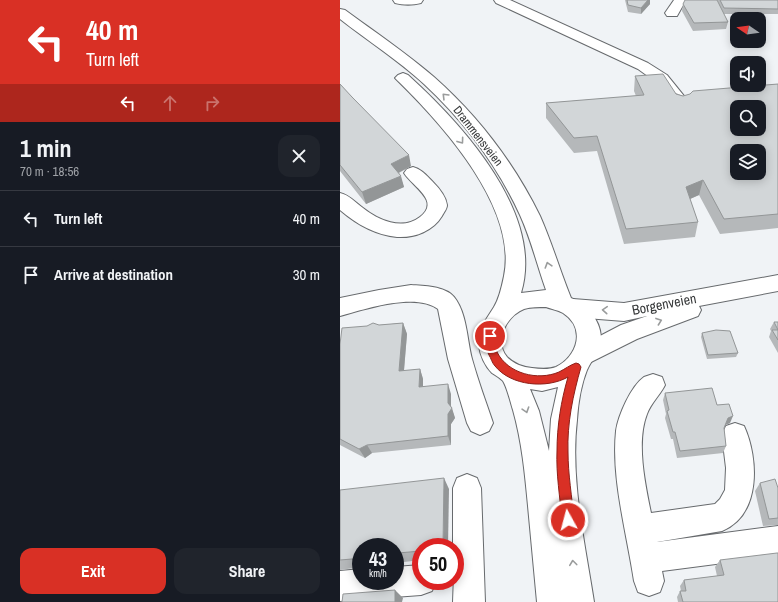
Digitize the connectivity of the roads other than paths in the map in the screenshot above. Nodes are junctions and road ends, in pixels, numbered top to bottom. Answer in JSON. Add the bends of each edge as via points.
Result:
{"nodes":[{"id":1,"x":399,"y":0,"type":"edge"},
{"id":2,"x":417,"y":0,"type":"edge"},
{"id":3,"x":500,"y":0,"type":"edge"},
{"id":4,"x":680,"y":0,"type":"edge"},
{"id":5,"x":340,"y":13,"type":"edge"},
{"id":6,"x":672,"y":13,"type":"dead end"},
{"id":7,"x":340,"y":30,"type":"edge"},
{"id":8,"x":681,"y":105,"type":"edge"},
{"id":9,"x":413,"y":173,"type":"dead end"},
{"id":10,"x":340,"y":199,"type":"edge"},
{"id":11,"x":778,"y":283,"type":"edge"},
{"id":12,"x":753,"y":287,"type":"junction"},
{"id":13,"x":567,"y":305,"type":"junction"},
{"id":14,"x":340,"y":307,"type":"edge"},
{"id":15,"x":503,"y":312,"type":"junction"},
{"id":16,"x":580,"y":361,"type":"junction"},
{"id":17,"x":512,"y":373,"type":"junction"},
{"id":18,"x":653,"y":385,"type":"dead end"},
{"id":19,"x":480,"y":423,"type":"dead end"},
{"id":20,"x":735,"y":435,"type":"dead end"},
{"id":21,"x":467,"y":488,"type":"dead end"},
{"id":22,"x":640,"y":529,"type":"junction"},
{"id":23,"x":778,"y":541,"type":"edge"},
{"id":24,"x":412,"y":581,"type":"edge"},
{"id":25,"x":464,"y":585,"type":"edge"},
{"id":26,"x":340,"y":586,"type":"edge"},
{"id":27,"x":553,"y":602,"type":"edge"},
{"id":28,"x":578,"y":602,"type":"edge"}],
"edges":[{"from":1,"to":2,"type":"main road"},
{"from":3,"to":8,"type":"main road","via":[[659,75],[668,82]]},
{"from":4,"to":6,"type":"main road"},
{"from":13,"to":5,"type":"main road","name":"Drammensveien","one_way":true,"via":[[531,216],[501,165],[480,136],[440,91]]},
{"from":7,"to":15,"type":"main road","name":"Drammensveien","one_way":true,"via":[[398,74],[434,108],[458,136],[490,184],[514,238],[516,265],[512,288]]},
{"from":9,"to":10,"type":"main road","via":[[438,203],[431,218],[414,230],[385,228],[372,223]]},
{"from":11,"to":12,"type":"main road","name":"Borgenveien"},
{"from":12,"to":13,"type":"main road","name":"Borgenveien","one_way":true,"via":[[624,312]]},
{"from":16,"to":12,"type":"main road","name":"Borgenveien","one_way":true,"via":[[629,332]]},
{"from":13,"to":15,"type":"main road","via":[[546,298],[532,299],[516,303]]},
{"from":13,"to":16,"type":"main road","via":[[583,318],[589,329],[590,342]]},
{"from":14,"to":19,"type":"main road","via":[[404,294],[426,294],[446,303],[459,358]]},
{"from":15,"to":17,"type":"main road","via":[[494,323],[490,336],[491,350],[499,363]]},
{"from":16,"to":17,"type":"main road","via":[[562,375],[546,380],[528,379]]},
{"from":28,"to":16,"type":"main road","one_way":true,"via":[[564,492],[562,452],[567,399]]},
{"from":17,"to":27,"type":"main road","one_way":true,"via":[[526,411],[537,457]]},
{"from":18,"to":22,"type":"main road","via":[[636,407],[630,428],[632,484]]},
{"from":20,"to":22,"type":"main road","via":[[740,465],[739,486],[731,511],[722,517]]},
{"from":21,"to":25,"type":"main road"},
{"from":22,"to":23,"type":"main road","via":[[647,570]]},
{"from":24,"to":26,"type":"main road"}]}
